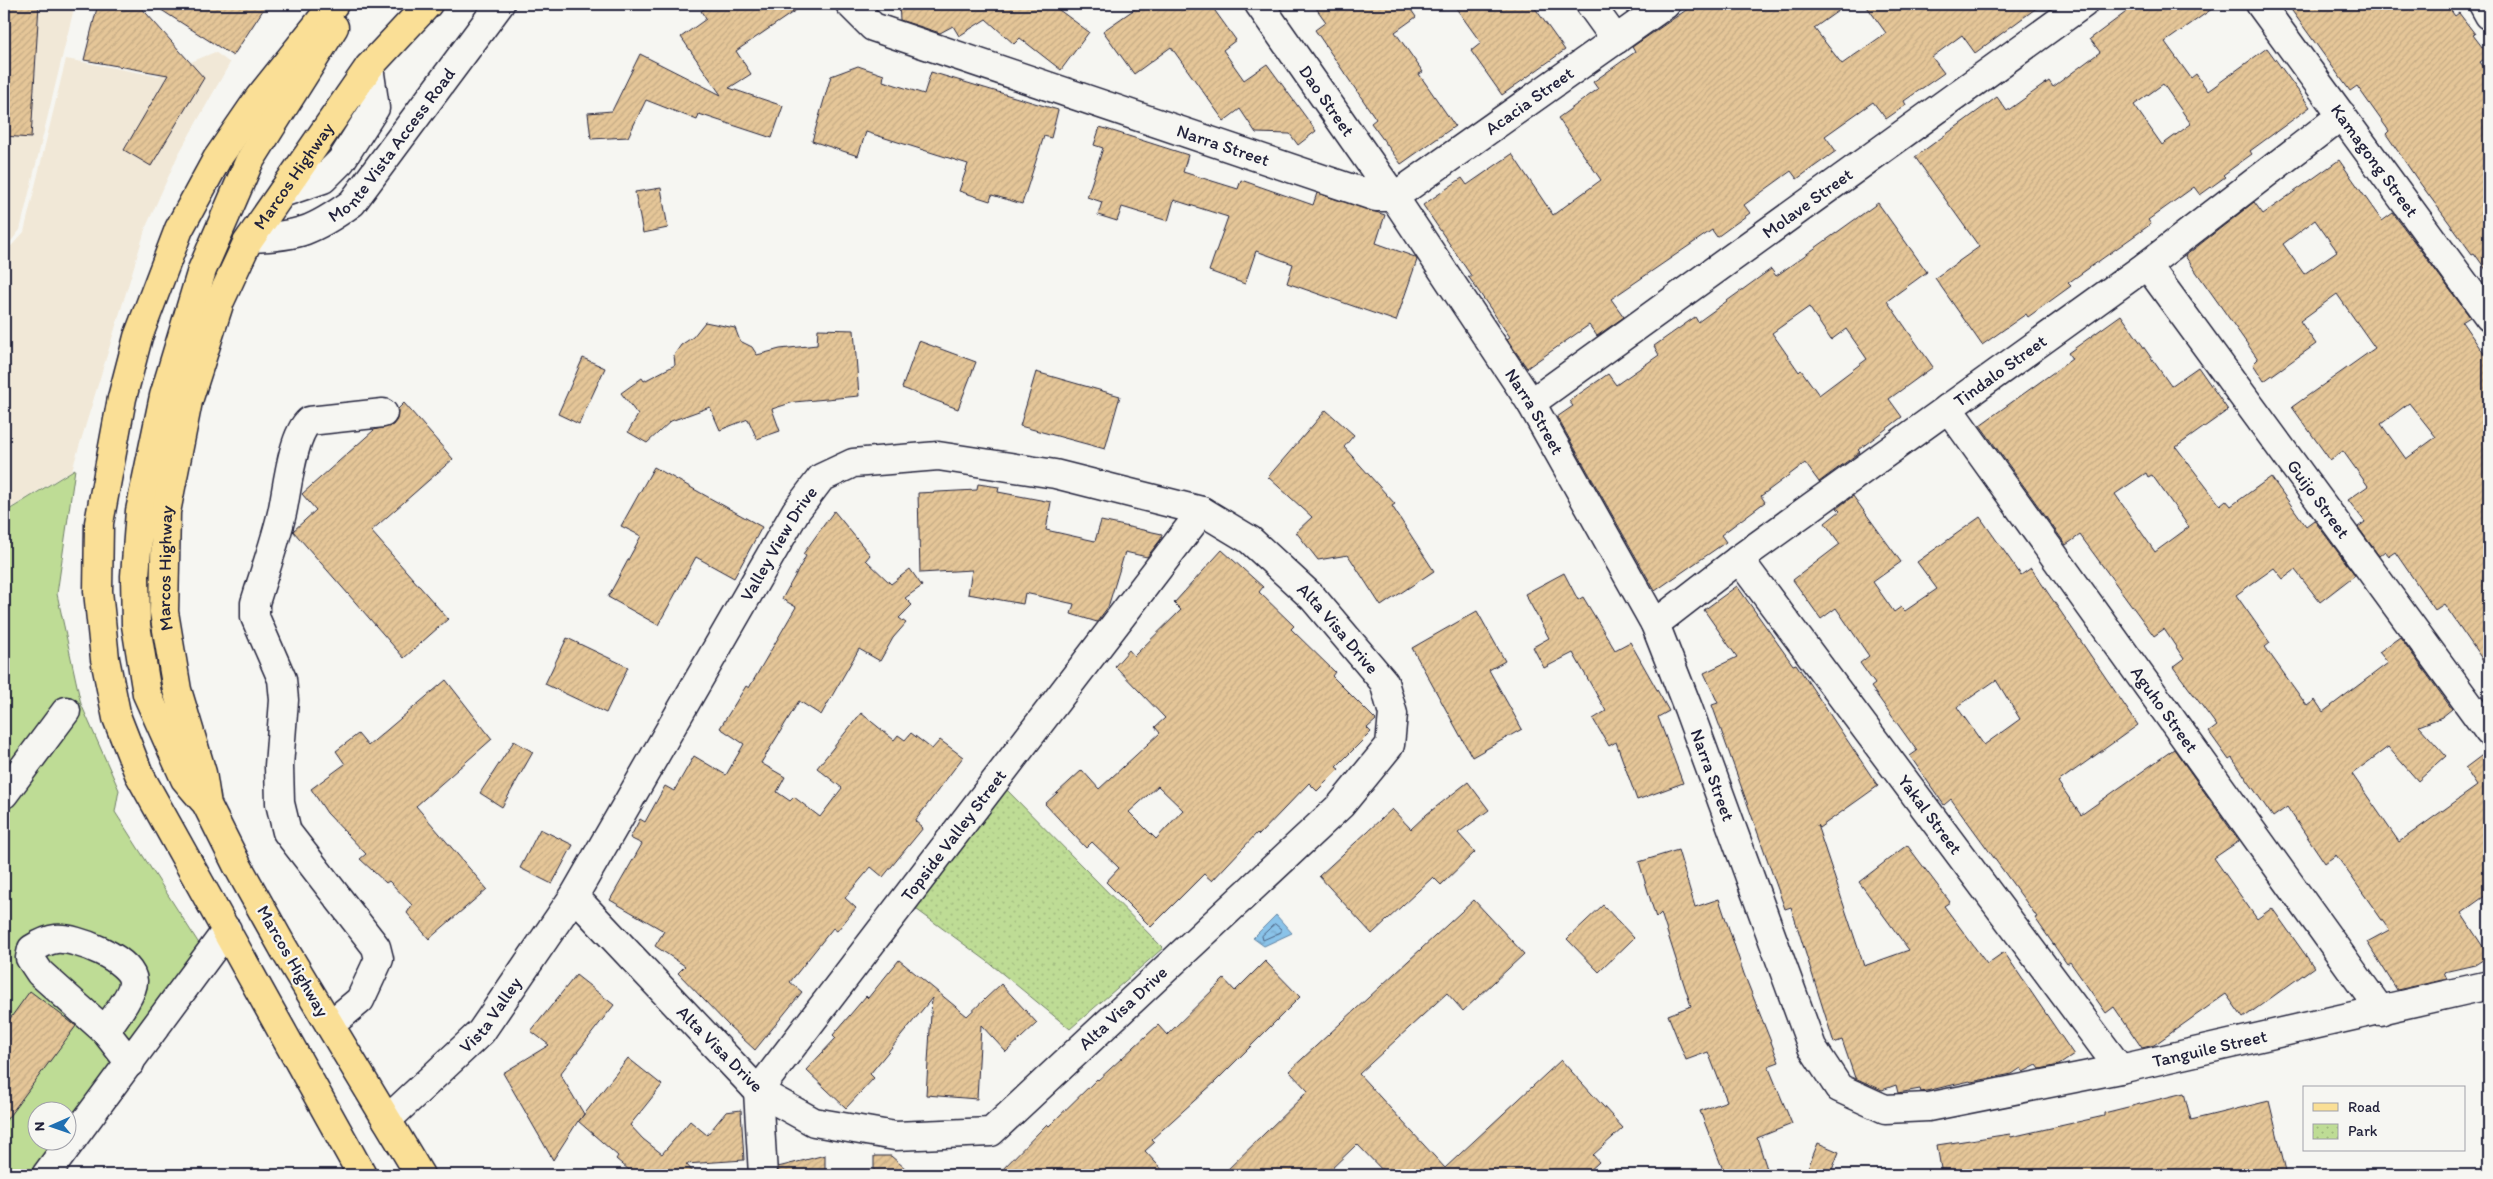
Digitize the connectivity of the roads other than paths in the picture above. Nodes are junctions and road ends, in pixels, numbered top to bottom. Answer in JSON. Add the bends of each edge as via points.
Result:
{"nodes":[{"id":1,"x":312,"y":4,"type":"edge"},
{"id":2,"x":334,"y":4,"type":"edge"},
{"id":3,"x":345,"y":4,"type":"edge"},
{"id":4,"x":428,"y":4,"type":"edge"},
{"id":5,"x":500,"y":4,"type":"edge"},
{"id":6,"x":1259,"y":4,"type":"edge"},
{"id":7,"x":1590,"y":4,"type":"edge"},
{"id":8,"x":1666,"y":4,"type":"edge"},
{"id":9,"x":2083,"y":4,"type":"edge"},
{"id":10,"x":2260,"y":4,"type":"edge"},
{"id":11,"x":2483,"y":4,"type":"edge"},
{"id":12,"x":855,"y":6,"type":"edge"},
{"id":13,"x":2489,"y":15,"type":"edge"},
{"id":14,"x":1616,"y":40,"type":"junction"},
{"id":15,"x":259,"y":98,"type":"junction"},
{"id":16,"x":2342,"y":115,"type":"junction"},
{"id":17,"x":1394,"y":197,"type":"junction"},
{"id":18,"x":251,"y":238,"type":"junction"},
{"id":19,"x":2147,"y":265,"type":"junction"},
{"id":20,"x":2489,"y":317,"type":"edge"},
{"id":21,"x":1532,"y":403,"type":"junction"},
{"id":22,"x":1948,"y":408,"type":"junction"},
{"id":23,"x":383,"y":413,"type":"dead end"},
{"id":24,"x":1202,"y":511,"type":"junction"},
{"id":25,"x":1739,"y":559,"type":"junction"},
{"id":26,"x":1655,"y":624,"type":"junction"},
{"id":27,"x":66,"y":711,"type":"dead end"},
{"id":28,"x":2489,"y":732,"type":"edge"},
{"id":29,"x":4,"y":794,"type":"edge"},
{"id":30,"x":207,"y":805,"type":"junction"},
{"id":31,"x":574,"y":896,"type":"junction"},
{"id":32,"x":227,"y":930,"type":"junction"},
{"id":33,"x":2489,"y":985,"type":"edge"},
{"id":34,"x":2381,"y":1010,"type":"junction"},
{"id":35,"x":330,"y":1025,"type":"junction"},
{"id":36,"x":105,"y":1031,"type":"dead end"},
{"id":37,"x":130,"y":1063,"type":"junction"},
{"id":38,"x":2120,"y":1070,"type":"junction"},
{"id":39,"x":758,"y":1091,"type":"junction"},
{"id":40,"x":1928,"y":1107,"type":"joint"},
{"id":41,"x":387,"y":1120,"type":"junction"},
{"id":42,"x":46,"y":1175,"type":"edge"},
{"id":43,"x":362,"y":1175,"type":"edge"},
{"id":44,"x":420,"y":1175,"type":"edge"},
{"id":45,"x":764,"y":1175,"type":"edge"}],
"edges":[{"from":1,"to":15,"type":"main road"},
{"from":2,"to":15,"type":"main road"},
{"from":3,"to":30,"type":"main road","via":[[332,32],[249,162],[202,270],[164,396],[140,511],[135,576],[136,625],[147,694],[185,779]]},
{"from":4,"to":18,"type":"main road","name":"Marcos Highway","via":[[369,67]]},
{"from":5,"to":18,"type":"street","name":"Monte Vista Access Road","via":[[352,203],[322,225],[288,237]]},
{"from":6,"to":17,"type":"street","name":"Dao Street"},
{"from":7,"to":14,"type":"street"},
{"from":8,"to":14,"type":"street","name":"Acacia Street"},
{"from":9,"to":21,"type":"street","name":"Molave Street"},
{"from":10,"to":16,"type":"street","name":"Kamagong Street"},
{"from":11,"to":13,"type":"street"},
{"from":12,"to":17,"type":"street","name":"Narra Street","via":[[873,27],[1376,197]]},
{"from":14,"to":17,"type":"street","name":"Acacia Street"},
{"from":15,"to":32,"type":"main road","via":[[217,159],[179,229],[141,328],[122,398],[99,523],[98,591],[105,659],[117,718],[138,774]]},
{"from":16,"to":19,"type":"street","name":"Tindalo Street"},
{"from":16,"to":20,"type":"street","name":"Kamagong Street"},
{"from":17,"to":21,"type":"street","name":"Narra Street"},
{"from":18,"to":30,"type":"main road","name":"Marcos Highway","via":[[220,301],[188,401],[166,512],[164,612],[177,690],[202,773]]},
{"from":19,"to":22,"type":"street","name":"Tindalo Street"},
{"from":19,"to":28,"type":"street","name":"Guijo Street"},
{"from":21,"to":26,"type":"street","name":"Narra Street"},
{"from":22,"to":25,"type":"street","name":"Tindalo Street"},
{"from":22,"to":34,"type":"street","name":"Aguho Street"},
{"from":23,"to":35,"type":"street","via":[[309,421],[304,427],[289,469],[282,514],[255,603],[255,617],[282,678],[280,803],[288,832],[376,948],[379,959],[360,1000]]},
{"from":24,"to":31,"type":"street","name":"Valley View Drive","via":[[1055,474],[938,456],[853,463],[821,478],[796,511]]},
{"from":24,"to":39,"type":"street","name":"Topside Valley Street"},
{"from":24,"to":39,"type":"street","name":"Alta Visa Drive","via":[[1250,540],[1313,598],[1384,682],[1393,714],[1390,745],[1341,804],[991,1132],[895,1136],[814,1122]]},
{"from":25,"to":26,"type":"street","name":"Tindalo Street"},
{"from":25,"to":38,"type":"street","name":"Yakal Street"},
{"from":26,"to":40,"type":"street","name":"Narra Street","via":[[1812,1047],[1839,1088],[1884,1109]]},
{"from":27,"to":29,"type":"street"},
{"from":30,"to":35,"type":"main road","name":"Marcos Highway","via":[[237,865]]},
{"from":31,"to":39,"type":"street","name":"Alta Visa Drive"},
{"from":31,"to":41,"type":"street","name":"Vista Valley","via":[[482,1032]]},
{"from":32,"to":37,"type":"street"},
{"from":32,"to":43,"type":"main road"},
{"from":33,"to":34,"type":"street","name":"Tanguile Street"},
{"from":34,"to":38,"type":"street","name":"Tanguile Street"},
{"from":35,"to":41,"type":"main road","name":"Marcos Highway"},
{"from":36,"to":37,"type":"street"},
{"from":37,"to":42,"type":"street"},
{"from":38,"to":40,"type":"street","name":"Tanguile Street"},
{"from":39,"to":45,"type":"street"},
{"from":41,"to":44,"type":"main road","name":"Marcos Highway"}]}
